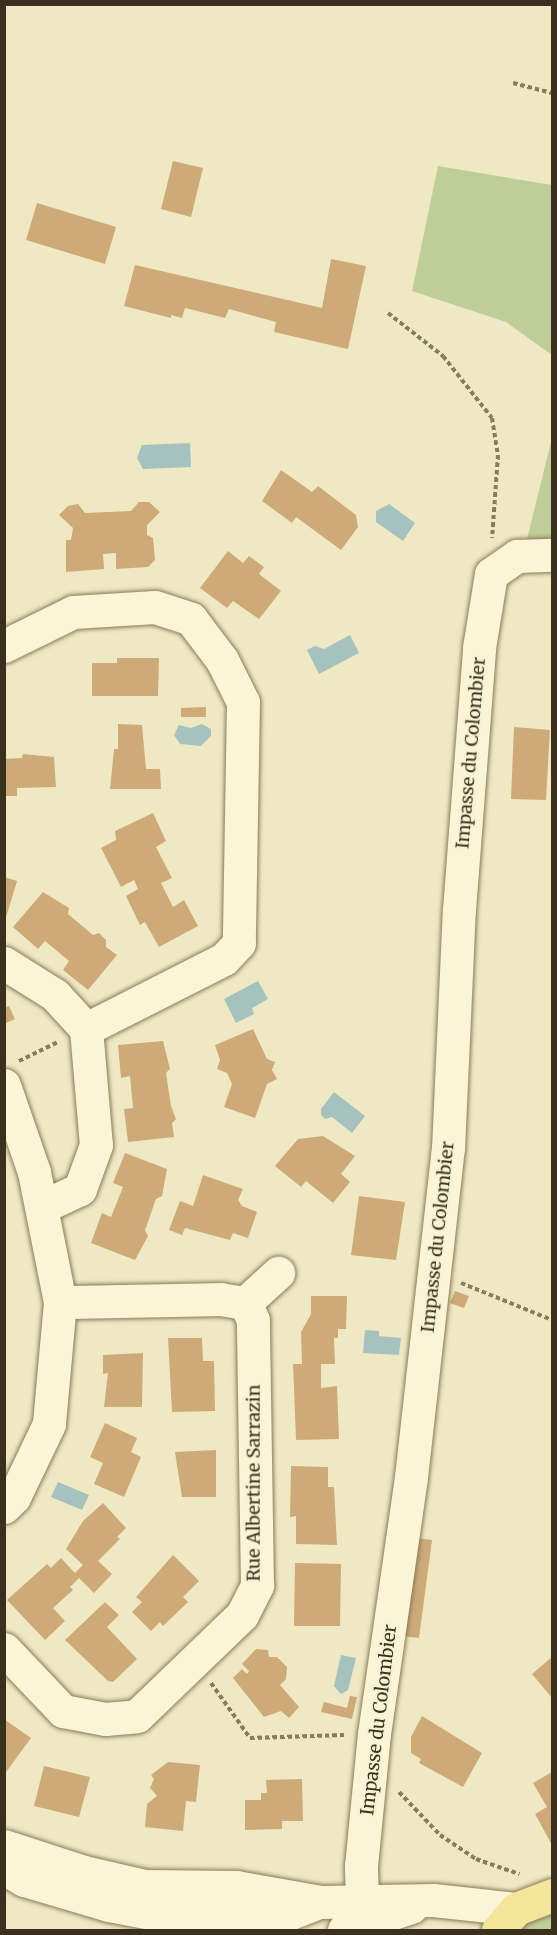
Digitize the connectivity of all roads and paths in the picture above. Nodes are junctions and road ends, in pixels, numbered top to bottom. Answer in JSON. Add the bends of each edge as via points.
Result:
{"nodes":[{"id":1,"x":513,"y":83,"type":"dead end"},
{"id":2,"x":552,"y":93,"type":"edge"},
{"id":3,"x":388,"y":313,"type":"dead end"},
{"id":4,"x":552,"y":555,"type":"edge"},
{"id":5,"x":492,"y":574,"type":"junction"},
{"id":6,"x":4,"y":646,"type":"edge"},
{"id":7,"x":4,"y":963,"type":"edge"},
{"id":8,"x":86,"y":1029,"type":"junction"},
{"id":9,"x":10,"y":1074,"type":"edge"},
{"id":10,"x":42,"y":1207,"type":"junction"},
{"id":11,"x":278,"y":1272,"type":"dead end"},
{"id":12,"x":435,"y":1272,"type":"junction"},
{"id":13,"x":60,"y":1302,"type":"junction"},
{"id":14,"x":245,"y":1304,"type":"junction"},
{"id":15,"x":552,"y":1320,"type":"edge"},
{"id":16,"x":4,"y":1507,"type":"edge"},
{"id":17,"x":4,"y":1649,"type":"edge"},
{"id":18,"x":194,"y":1659,"type":"junction"},
{"id":19,"x":374,"y":1734,"type":"junction"},
{"id":20,"x":372,"y":1767,"type":"junction"},
{"id":21,"x":4,"y":1846,"type":"edge"},
{"id":22,"x":4,"y":1868,"type":"edge"},
{"id":23,"x":540,"y":1887,"type":"edge"},
{"id":24,"x":362,"y":1898,"type":"junction"},
{"id":25,"x":433,"y":1899,"type":"junction"},
{"id":26,"x":321,"y":1902,"type":"junction"},
{"id":27,"x":507,"y":1920,"type":"edge"},
{"id":28,"x":267,"y":1924,"type":"edge"},
{"id":29,"x":344,"y":1930,"type":"edge"},
{"id":30,"x":475,"y":1930,"type":"edge"}],
"edges":[{"from":1,"to":2,"type":"path"},
{"from":3,"to":5,"type":"path","via":[[443,356],[492,418],[498,455]]},
{"from":4,"to":5,"type":"street","via":[[517,556]]},
{"from":5,"to":12,"type":"street","name":"Impasse du Colombier","via":[[478,660],[459,910],[448,1149]]},
{"from":6,"to":8,"type":"street","via":[[73,612],[155,607],[191,619],[222,660],[243,702],[239,943],[224,959]]},
{"from":7,"to":8,"type":"street","via":[[56,995]]},
{"from":8,"to":9,"type":"path"},
{"from":8,"to":10,"type":"street","via":[[96,1145],[80,1190]]},
{"from":9,"to":10,"type":"street"},
{"from":10,"to":13,"type":"street"},
{"from":11,"to":14,"type":"street"},
{"from":12,"to":15,"type":"path"},
{"from":12,"to":19,"type":"street","name":"Impasse du Colombier"},
{"from":13,"to":14,"type":"street","via":[[221,1299]]},
{"from":13,"to":16,"type":"street","via":[[49,1424],[14,1497]]},
{"from":14,"to":18,"type":"street","name":"Rue Albertine Sarrazin","via":[[253,1320],[257,1585],[242,1615]]},
{"from":17,"to":18,"type":"street","name":"Rue Albertine Sarrazin","via":[[63,1711],[105,1719],[137,1716]]},
{"from":18,"to":19,"type":"path","via":[[250,1738]]},
{"from":19,"to":20,"type":"street","name":"Impasse du Colombier"},
{"from":20,"to":23,"type":"path","via":[[440,1835],[476,1859]]},
{"from":20,"to":24,"type":"street","name":"Impasse du Colombier","via":[[361,1866]]},
{"from":21,"to":26,"type":"street","via":[[84,1872],[145,1886],[236,1887]]},
{"from":22,"to":28,"type":"street","via":[[24,1880],[109,1905],[161,1915]]},
{"from":23,"to":27,"type":"main road"},
{"from":24,"to":25,"type":"street"},
{"from":24,"to":26,"type":"street"},
{"from":25,"to":27,"type":"street"},
{"from":25,"to":29,"type":"street"},
{"from":25,"to":30,"type":"street"},
{"from":26,"to":28,"type":"street"}]}
